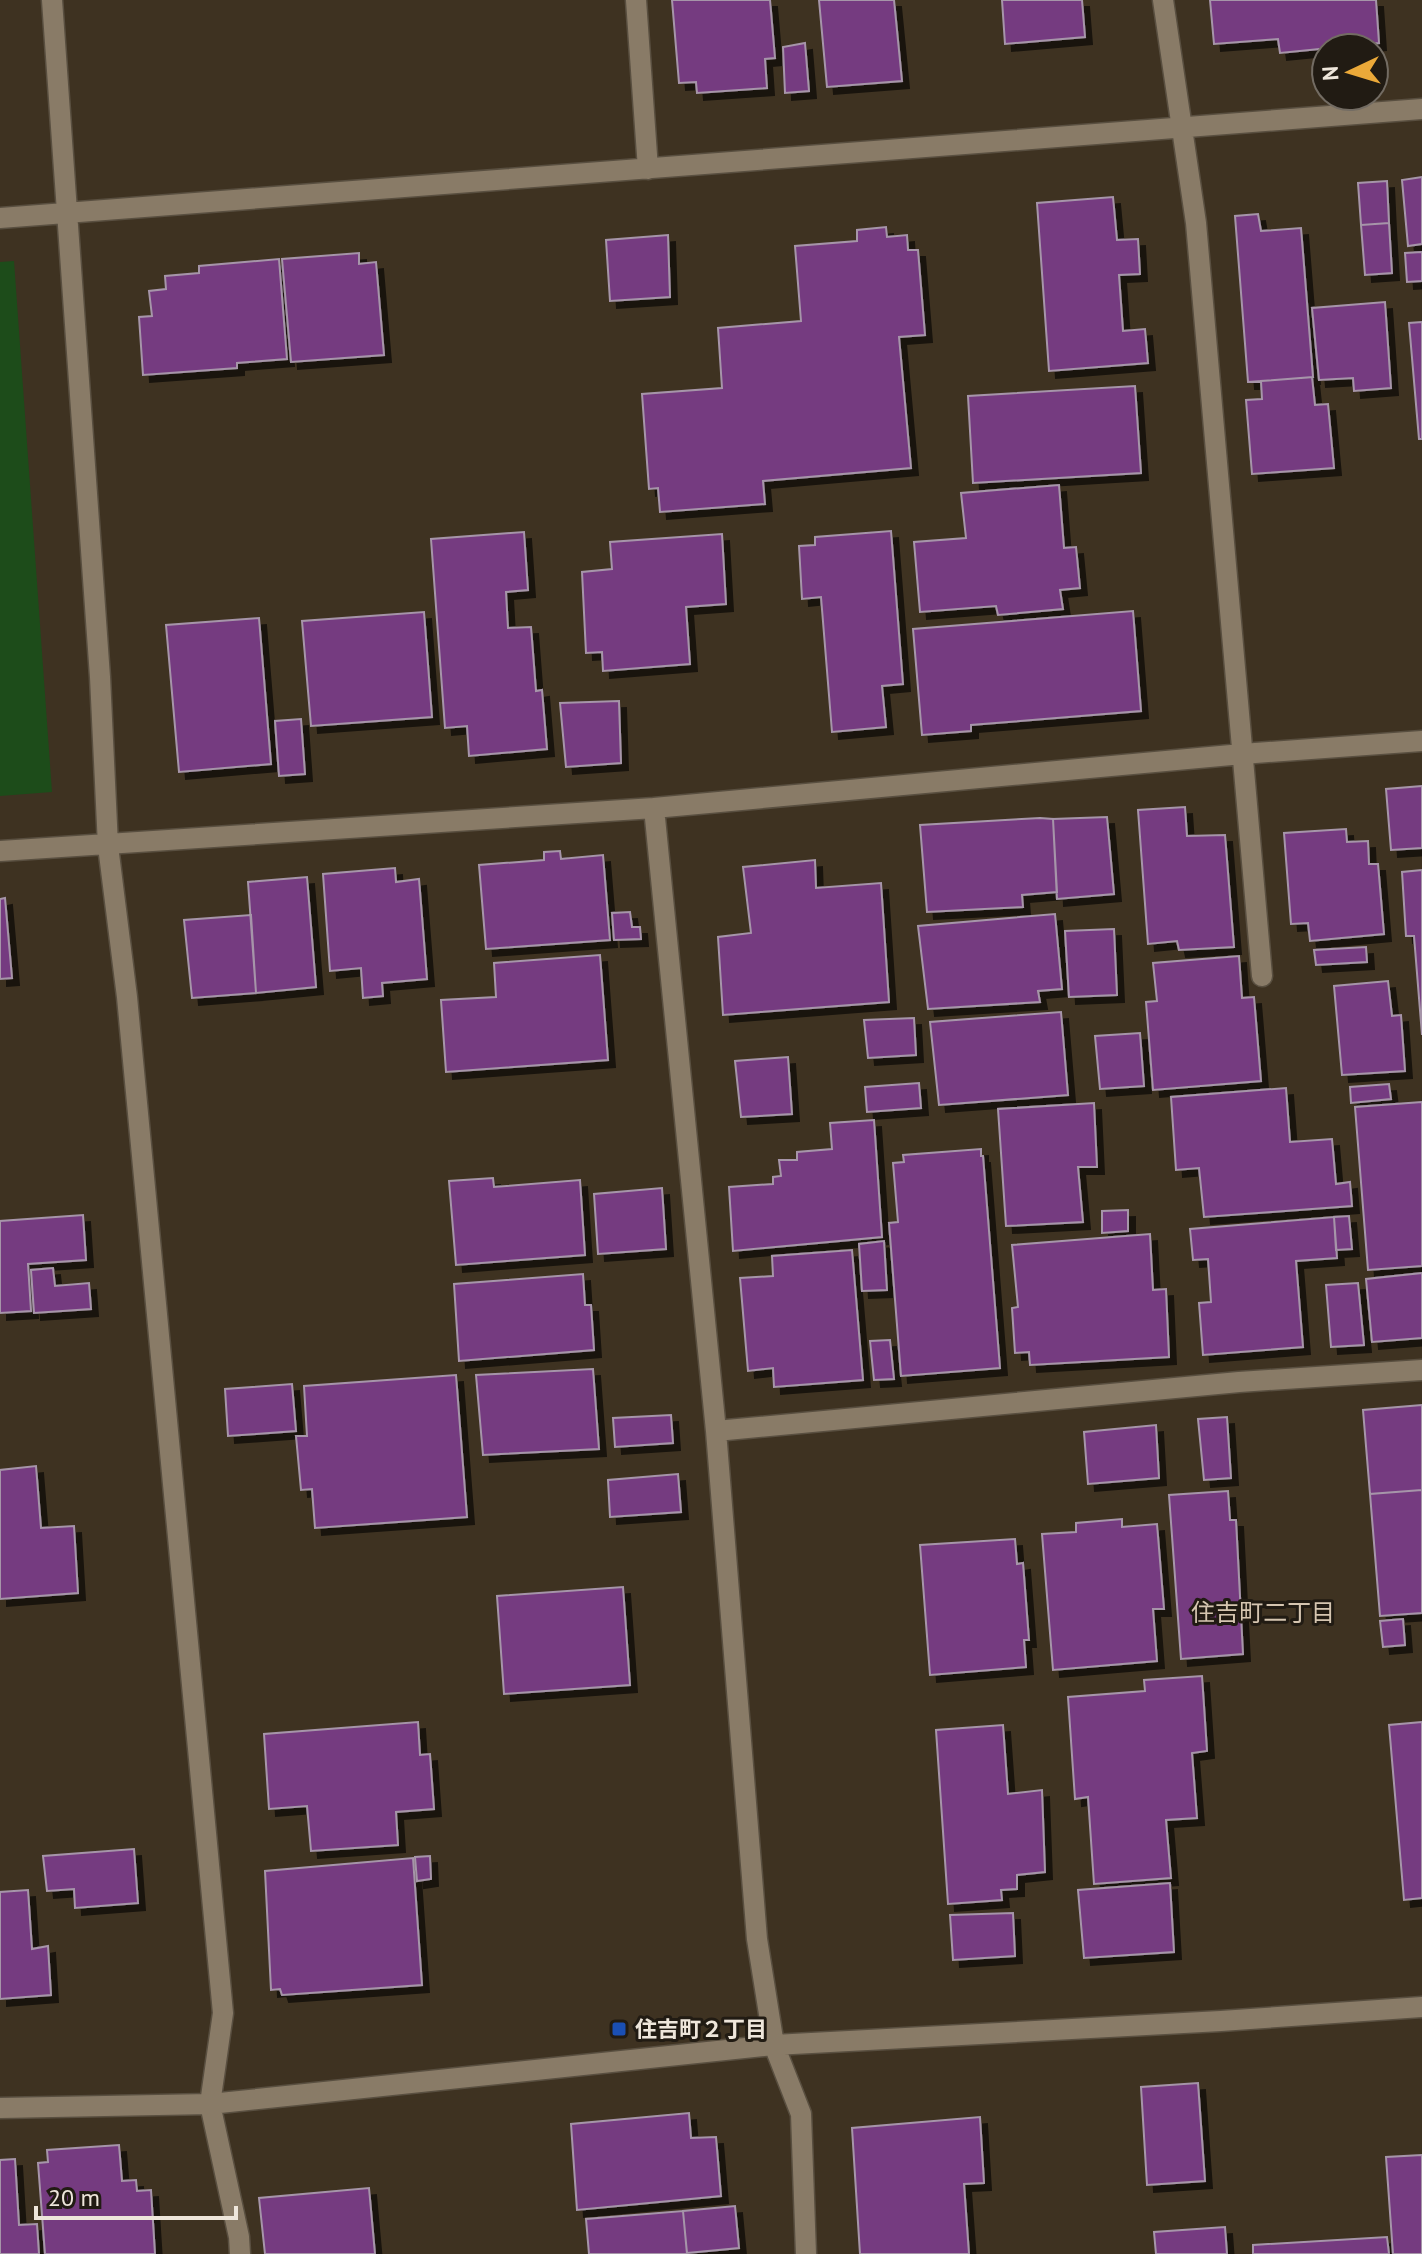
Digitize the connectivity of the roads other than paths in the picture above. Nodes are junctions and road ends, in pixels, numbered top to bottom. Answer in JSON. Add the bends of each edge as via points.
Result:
{"nodes":[{"id":1,"x":52,"y":0,"type":"edge"},
{"id":2,"x":636,"y":0,"type":"edge"},
{"id":3,"x":1163,"y":0,"type":"edge"},
{"id":4,"x":1422,"y":109,"type":"edge"},
{"id":5,"x":1182,"y":126,"type":"junction"},
{"id":6,"x":648,"y":169,"type":"junction"},
{"id":7,"x":67,"y":213,"type":"junction"},
{"id":8,"x":0,"y":218,"type":"edge"},
{"id":9,"x":1422,"y":741,"type":"edge"},
{"id":10,"x":1242,"y":754,"type":"junction"},
{"id":11,"x":654,"y":808,"type":"junction"},
{"id":12,"x":108,"y":846,"type":"junction"},
{"id":13,"x":0,"y":851,"type":"edge"},
{"id":14,"x":1262,"y":976,"type":"dead end"},
{"id":15,"x":1422,"y":1370,"type":"edge"},
{"id":16,"x":716,"y":1431,"type":"junction"},
{"id":17,"x":1422,"y":2007,"type":"edge"},
{"id":18,"x":774,"y":2045,"type":"junction"},
{"id":19,"x":210,"y":2104,"type":"junction"},
{"id":20,"x":0,"y":2108,"type":"edge"},
{"id":21,"x":240,"y":2254,"type":"edge"},
{"id":22,"x":806,"y":2254,"type":"edge"}],
"edges":[{"from":1,"to":7,"type":"street"},
{"from":2,"to":6,"type":"street"},
{"from":3,"to":5,"type":"street"},
{"from":4,"to":5,"type":"street"},
{"from":5,"to":6,"type":"street"},
{"from":5,"to":10,"type":"street","via":[[1196,223]]},
{"from":6,"to":7,"type":"street"},
{"from":7,"to":8,"type":"street"},
{"from":7,"to":12,"type":"street"},
{"from":9,"to":10,"type":"street"},
{"from":10,"to":11,"type":"street"},
{"from":10,"to":14,"type":"street"},
{"from":11,"to":12,"type":"street"},
{"from":11,"to":16,"type":"street"},
{"from":12,"to":13,"type":"street"},
{"from":12,"to":19,"type":"street","via":[[223,2013]]},
{"from":15,"to":16,"type":"street"},
{"from":16,"to":18,"type":"street","via":[[757,1939]]},
{"from":17,"to":18,"type":"street"},
{"from":18,"to":19,"type":"street"},
{"from":18,"to":22,"type":"street","via":[[801,2114]]},
{"from":19,"to":20,"type":"street"},
{"from":19,"to":21,"type":"street"}]}
